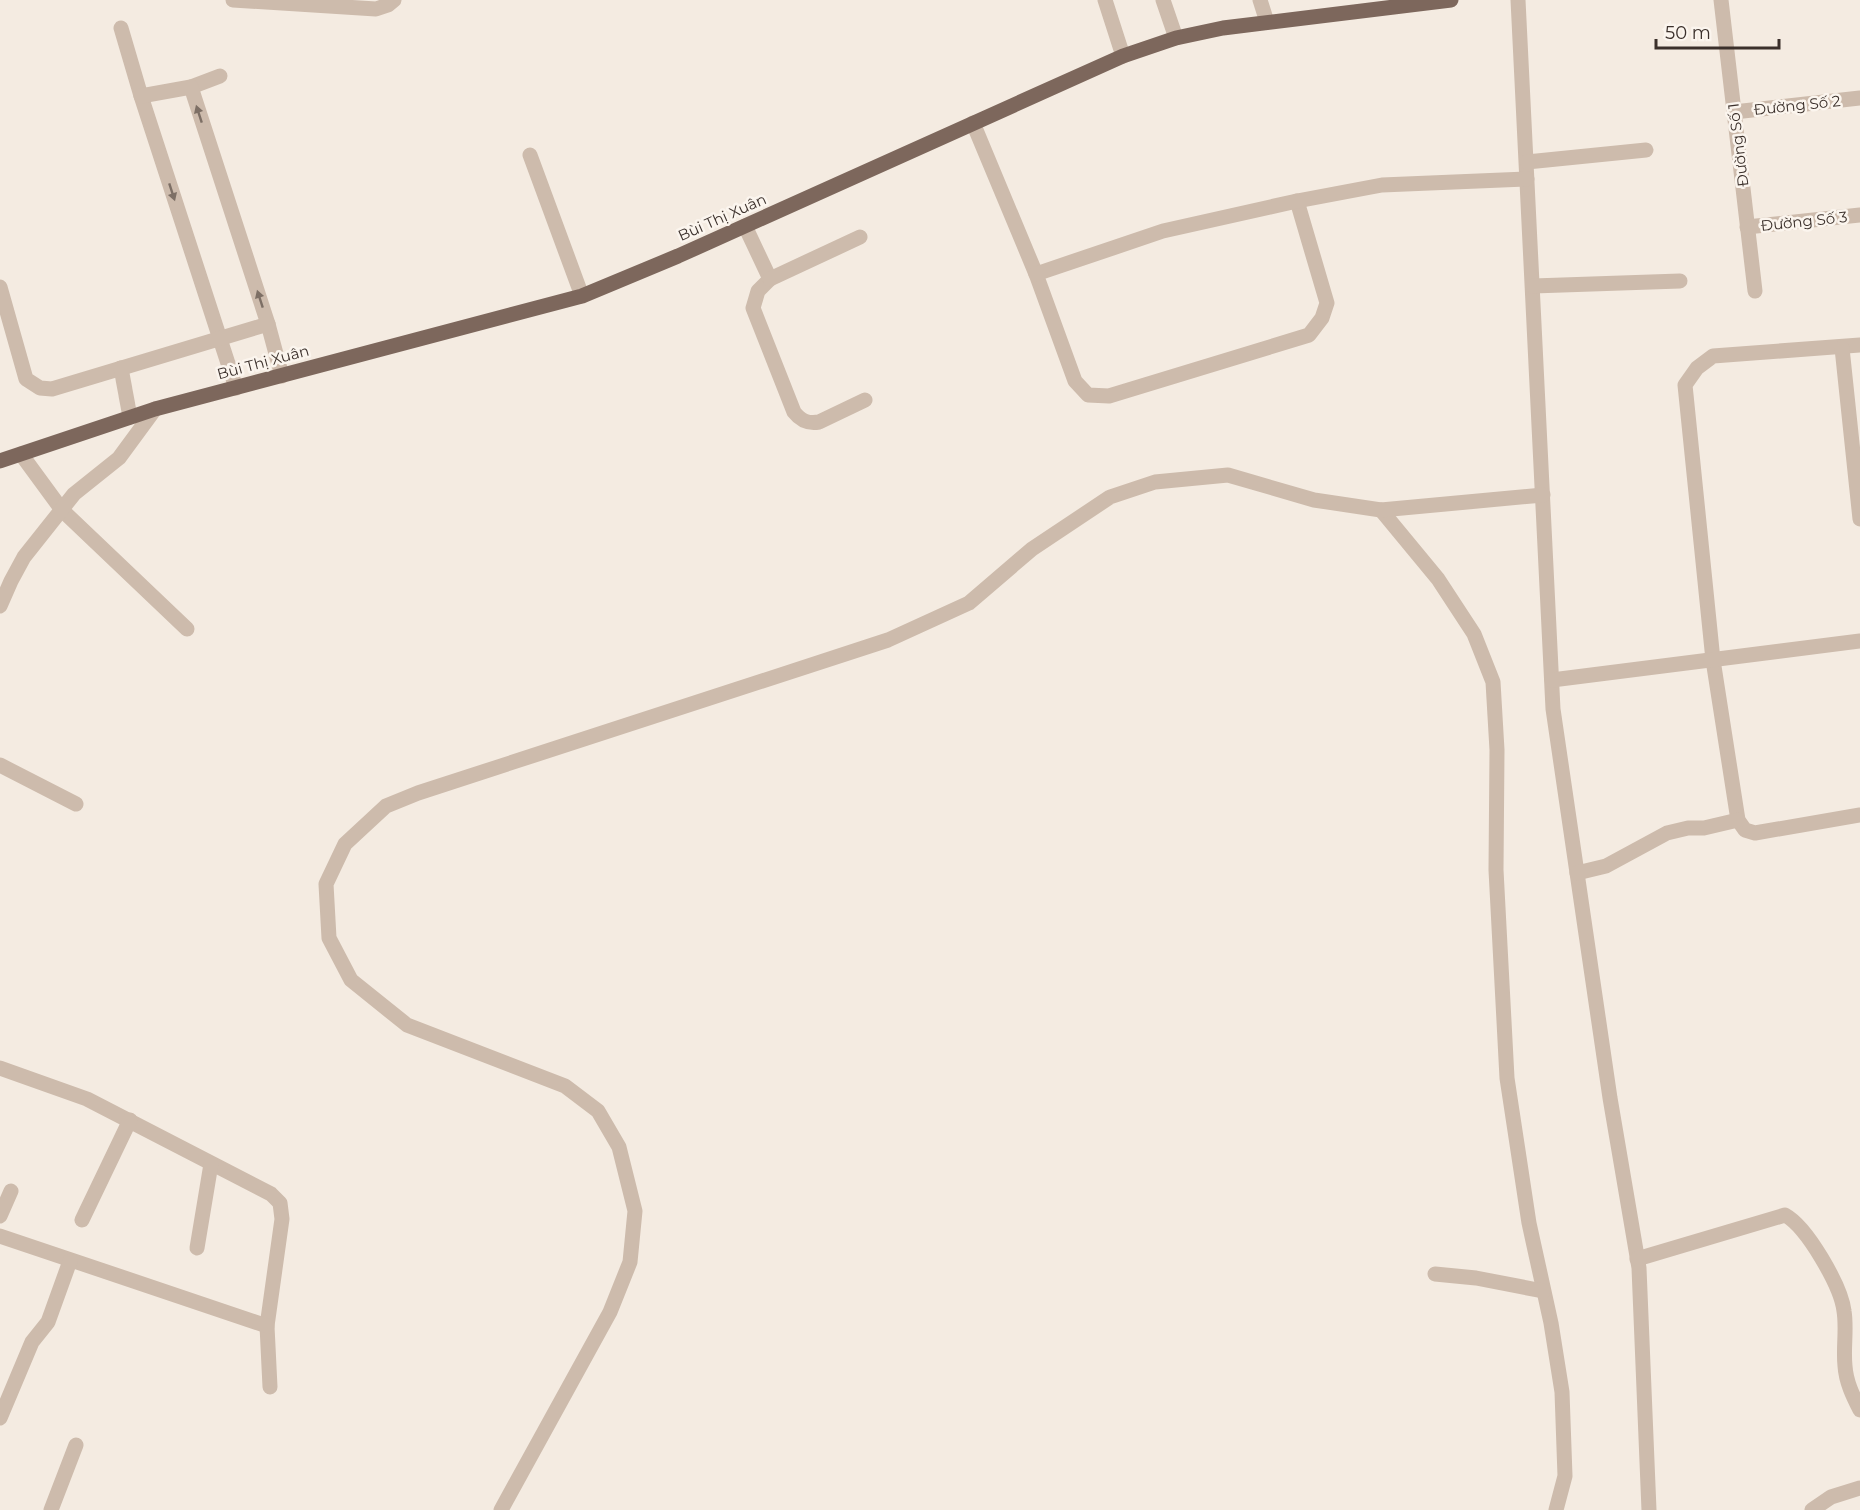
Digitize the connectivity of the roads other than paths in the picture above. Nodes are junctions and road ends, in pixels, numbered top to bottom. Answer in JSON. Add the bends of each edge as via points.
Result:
{"nodes":[{"id":1,"x":233,"y":0,"type":"edge"},
{"id":2,"x":394,"y":0,"type":"edge"},
{"id":3,"x":1105,"y":0,"type":"edge"},
{"id":4,"x":1163,"y":0,"type":"edge"},
{"id":5,"x":1260,"y":0,"type":"edge"},
{"id":6,"x":1451,"y":0,"type":"edge"},
{"id":7,"x":1518,"y":0,"type":"edge"},
{"id":8,"x":1721,"y":0,"type":"edge"},
{"id":9,"x":1267,"y":22,"type":"junction"},
{"id":10,"x":121,"y":28,"type":"dead end"},
{"id":11,"x":1176,"y":39,"type":"junction"},
{"id":12,"x":1123,"y":56,"type":"junction"},
{"id":13,"x":220,"y":76,"type":"dead end"},
{"id":14,"x":190,"y":87,"type":"junction"},
{"id":15,"x":141,"y":96,"type":"junction"},
{"id":16,"x":1860,"y":98,"type":"edge"},
{"id":17,"x":1734,"y":112,"type":"junction"},
{"id":18,"x":973,"y":123,"type":"junction"},
{"id":19,"x":1646,"y":150,"type":"dead end"},
{"id":20,"x":530,"y":155,"type":"dead end"},
{"id":21,"x":1527,"y":162,"type":"junction"},
{"id":22,"x":1527,"y":179,"type":"junction"},
{"id":23,"x":1297,"y":201,"type":"junction"},
{"id":24,"x":1860,"y":215,"type":"edge"},
{"id":25,"x":744,"y":226,"type":"junction"},
{"id":26,"x":1747,"y":227,"type":"junction"},
{"id":27,"x":860,"y":237,"type":"dead end"},
{"id":28,"x":1036,"y":273,"type":"junction"},
{"id":29,"x":770,"y":279,"type":"junction"},
{"id":30,"x":1680,"y":282,"type":"dead end"},
{"id":31,"x":1533,"y":286,"type":"junction"},
{"id":32,"x":0,"y":287,"type":"edge"},
{"id":33,"x":1755,"y":291,"type":"dead end"},
{"id":34,"x":582,"y":296,"type":"junction"},
{"id":35,"x":268,"y":324,"type":"junction"},
{"id":36,"x":219,"y":338,"type":"junction"},
{"id":37,"x":1860,"y":345,"type":"edge"},
{"id":38,"x":1842,"y":348,"type":"junction"},
{"id":39,"x":121,"y":368,"type":"junction"},
{"id":40,"x":282,"y":376,"type":"junction"},
{"id":41,"x":236,"y":388,"type":"junction"},
{"id":42,"x":865,"y":400,"type":"dead end"},
{"id":43,"x":155,"y":410,"type":"junction"},
{"id":44,"x":130,"y":417,"type":"junction"},
{"id":45,"x":21,"y":454,"type":"junction"},
{"id":46,"x":0,"y":461,"type":"edge"},
{"id":47,"x":1543,"y":495,"type":"junction"},
{"id":48,"x":62,"y":510,"type":"junction"},
{"id":49,"x":1381,"y":510,"type":"junction"},
{"id":50,"x":1860,"y":519,"type":"edge"},
{"id":51,"x":0,"y":606,"type":"edge"},
{"id":52,"x":187,"y":629,"type":"dead end"},
{"id":53,"x":1860,"y":641,"type":"edge"},
{"id":54,"x":1713,"y":660,"type":"junction"},
{"id":55,"x":1552,"y":680,"type":"junction"},
{"id":56,"x":0,"y":765,"type":"edge"},
{"id":57,"x":76,"y":804,"type":"dead end"},
{"id":58,"x":1860,"y":814,"type":"edge"},
{"id":59,"x":1738,"y":820,"type":"junction"},
{"id":60,"x":1577,"y":873,"type":"junction"},
{"id":61,"x":0,"y":1068,"type":"edge"},
{"id":62,"x":130,"y":1120,"type":"junction"},
{"id":63,"x":211,"y":1164,"type":"junction"},
{"id":64,"x":11,"y":1191,"type":"dead end"},
{"id":65,"x":0,"y":1216,"type":"edge"},
{"id":66,"x":82,"y":1220,"type":"dead end"},
{"id":67,"x":0,"y":1236,"type":"edge"},
{"id":68,"x":197,"y":1248,"type":"dead end"},
{"id":69,"x":1637,"y":1259,"type":"junction"},
{"id":70,"x":70,"y":1261,"type":"junction"},
{"id":71,"x":1434,"y":1274,"type":"dead end"},
{"id":72,"x":1544,"y":1291,"type":"junction"},
{"id":73,"x":267,"y":1326,"type":"junction"},
{"id":74,"x":270,"y":1387,"type":"dead end"},
{"id":75,"x":1860,"y":1410,"type":"edge"},
{"id":76,"x":0,"y":1418,"type":"edge"},
{"id":77,"x":76,"y":1445,"type":"dead end"},
{"id":78,"x":1860,"y":1488,"type":"edge"},
{"id":79,"x":51,"y":1510,"type":"edge"},
{"id":80,"x":501,"y":1510,"type":"edge"},
{"id":81,"x":1556,"y":1510,"type":"edge"},
{"id":82,"x":1649,"y":1510,"type":"edge"},
{"id":83,"x":1812,"y":1510,"type":"edge"}],
"edges":[{"from":1,"to":2,"type":"street","via":[[376,9]]},
{"from":3,"to":12,"type":"street"},
{"from":4,"to":11,"type":"street"},
{"from":5,"to":9,"type":"street"},
{"from":6,"to":9,"type":"main road","name":"Bùi Thị Xuân"},
{"from":7,"to":21,"type":"street"},
{"from":8,"to":17,"type":"street","name":"Đường Số 1"},
{"from":9,"to":11,"type":"main road","name":"Bùi Thị Xuân"},
{"from":10,"to":15,"type":"street"},
{"from":11,"to":12,"type":"main road","name":"Bùi Thị Xuân"},
{"from":12,"to":18,"type":"main road","name":"Bùi Thị Xuân"},
{"from":13,"to":14,"type":"street"},
{"from":14,"to":15,"type":"street"},
{"from":35,"to":14,"type":"street","one_way":true},
{"from":15,"to":36,"type":"street","one_way":true},
{"from":16,"to":17,"type":"street","name":"Đường Số 2"},
{"from":17,"to":26,"type":"street","name":"Đường Số 1"},
{"from":18,"to":25,"type":"main road","name":"Bùi Thị Xuân"},
{"from":18,"to":28,"type":"street"},
{"from":19,"to":21,"type":"street"},
{"from":20,"to":34,"type":"street"},
{"from":21,"to":22,"type":"street"},
{"from":22,"to":23,"type":"street","via":[[1382,185]]},
{"from":22,"to":31,"type":"street"},
{"from":23,"to":28,"type":"street","via":[[1163,231]]},
{"from":23,"to":28,"type":"street","via":[[1327,303],[1309,335],[1109,396],[1088,395],[1075,381]]},
{"from":24,"to":26,"type":"street","name":"Đường Số 3"},
{"from":25,"to":29,"type":"street"},
{"from":25,"to":34,"type":"main road","name":"Bùi Thị Xuân"},
{"from":26,"to":33,"type":"street","name":"Đường Số 1"},
{"from":27,"to":29,"type":"street"},
{"from":29,"to":42,"type":"street","via":[[758,291],[753,308],[801,421],[819,422]]},
{"from":30,"to":31,"type":"street"},
{"from":31,"to":47,"type":"street"},
{"from":32,"to":39,"type":"street","via":[[26,380],[52,389]]},
{"from":34,"to":40,"type":"main road","name":"Bùi Thị Xuân"},
{"from":35,"to":36,"type":"street"},
{"from":35,"to":40,"type":"street"},
{"from":36,"to":39,"type":"street"},
{"from":36,"to":41,"type":"street"},
{"from":37,"to":38,"type":"street"},
{"from":38,"to":50,"type":"street"},
{"from":38,"to":54,"type":"street","via":[[1713,356],[1697,368],[1685,385]]},
{"from":39,"to":44,"type":"street"},
{"from":40,"to":41,"type":"main road","name":"Bùi Thị Xuân"},
{"from":41,"to":43,"type":"main road","name":"Bùi Thị Xuân"},
{"from":43,"to":44,"type":"main road","name":"Bùi Thị Xuân"},
{"from":43,"to":48,"type":"street","via":[[119,458],[74,494]]},
{"from":44,"to":45,"type":"main road","name":"Bùi Thị Xuân"},
{"from":45,"to":46,"type":"main road","name":"Bùi Thị Xuân"},
{"from":45,"to":48,"type":"street"},
{"from":47,"to":49,"type":"street"},
{"from":47,"to":55,"type":"street"},
{"from":48,"to":51,"type":"street","via":[[24,557]]},
{"from":48,"to":52,"type":"street"},
{"from":49,"to":72,"type":"street","via":[[1438,579],[1474,634],[1493,682],[1496,870],[1507,1078],[1529,1223]]},
{"from":49,"to":80,"type":"street","via":[[1314,500],[1228,476],[1155,482],[1110,497],[1032,549],[969,603],[888,640],[418,793],[386,806],[345,844],[326,884],[329,938],[351,980],[407,1025],[565,1086],[598,1111],[619,1147],[635,1211],[630,1262],[610,1312]]},
{"from":53,"to":54,"type":"street"},
{"from":54,"to":55,"type":"street"},
{"from":54,"to":59,"type":"street"},
{"from":55,"to":60,"type":"street"},
{"from":56,"to":57,"type":"street"},
{"from":58,"to":59,"type":"street","via":[[1755,833],[1745,830]]},
{"from":59,"to":60,"type":"street","via":[[1667,833],[1606,866]]},
{"from":60,"to":69,"type":"street"},
{"from":61,"to":62,"type":"street","via":[[87,1099]]},
{"from":62,"to":63,"type":"street"},
{"from":62,"to":66,"type":"street"},
{"from":63,"to":68,"type":"street"},
{"from":63,"to":73,"type":"street","via":[[280,1203],[282,1219]]},
{"from":64,"to":65,"type":"street"},
{"from":67,"to":70,"type":"street"},
{"from":69,"to":75,"type":"street","via":[[1785,1215],[1790,1218],[1828,1269],[1844,1310],[1845,1366]]},
{"from":69,"to":82,"type":"street"},
{"from":70,"to":73,"type":"street"},
{"from":70,"to":76,"type":"street","via":[[48,1322],[32,1342]]},
{"from":71,"to":72,"type":"street"},
{"from":72,"to":81,"type":"street","via":[[1562,1392],[1565,1476]]},
{"from":73,"to":74,"type":"street"},
{"from":77,"to":79,"type":"street"},
{"from":78,"to":83,"type":"street","via":[[1831,1497]]}]}
